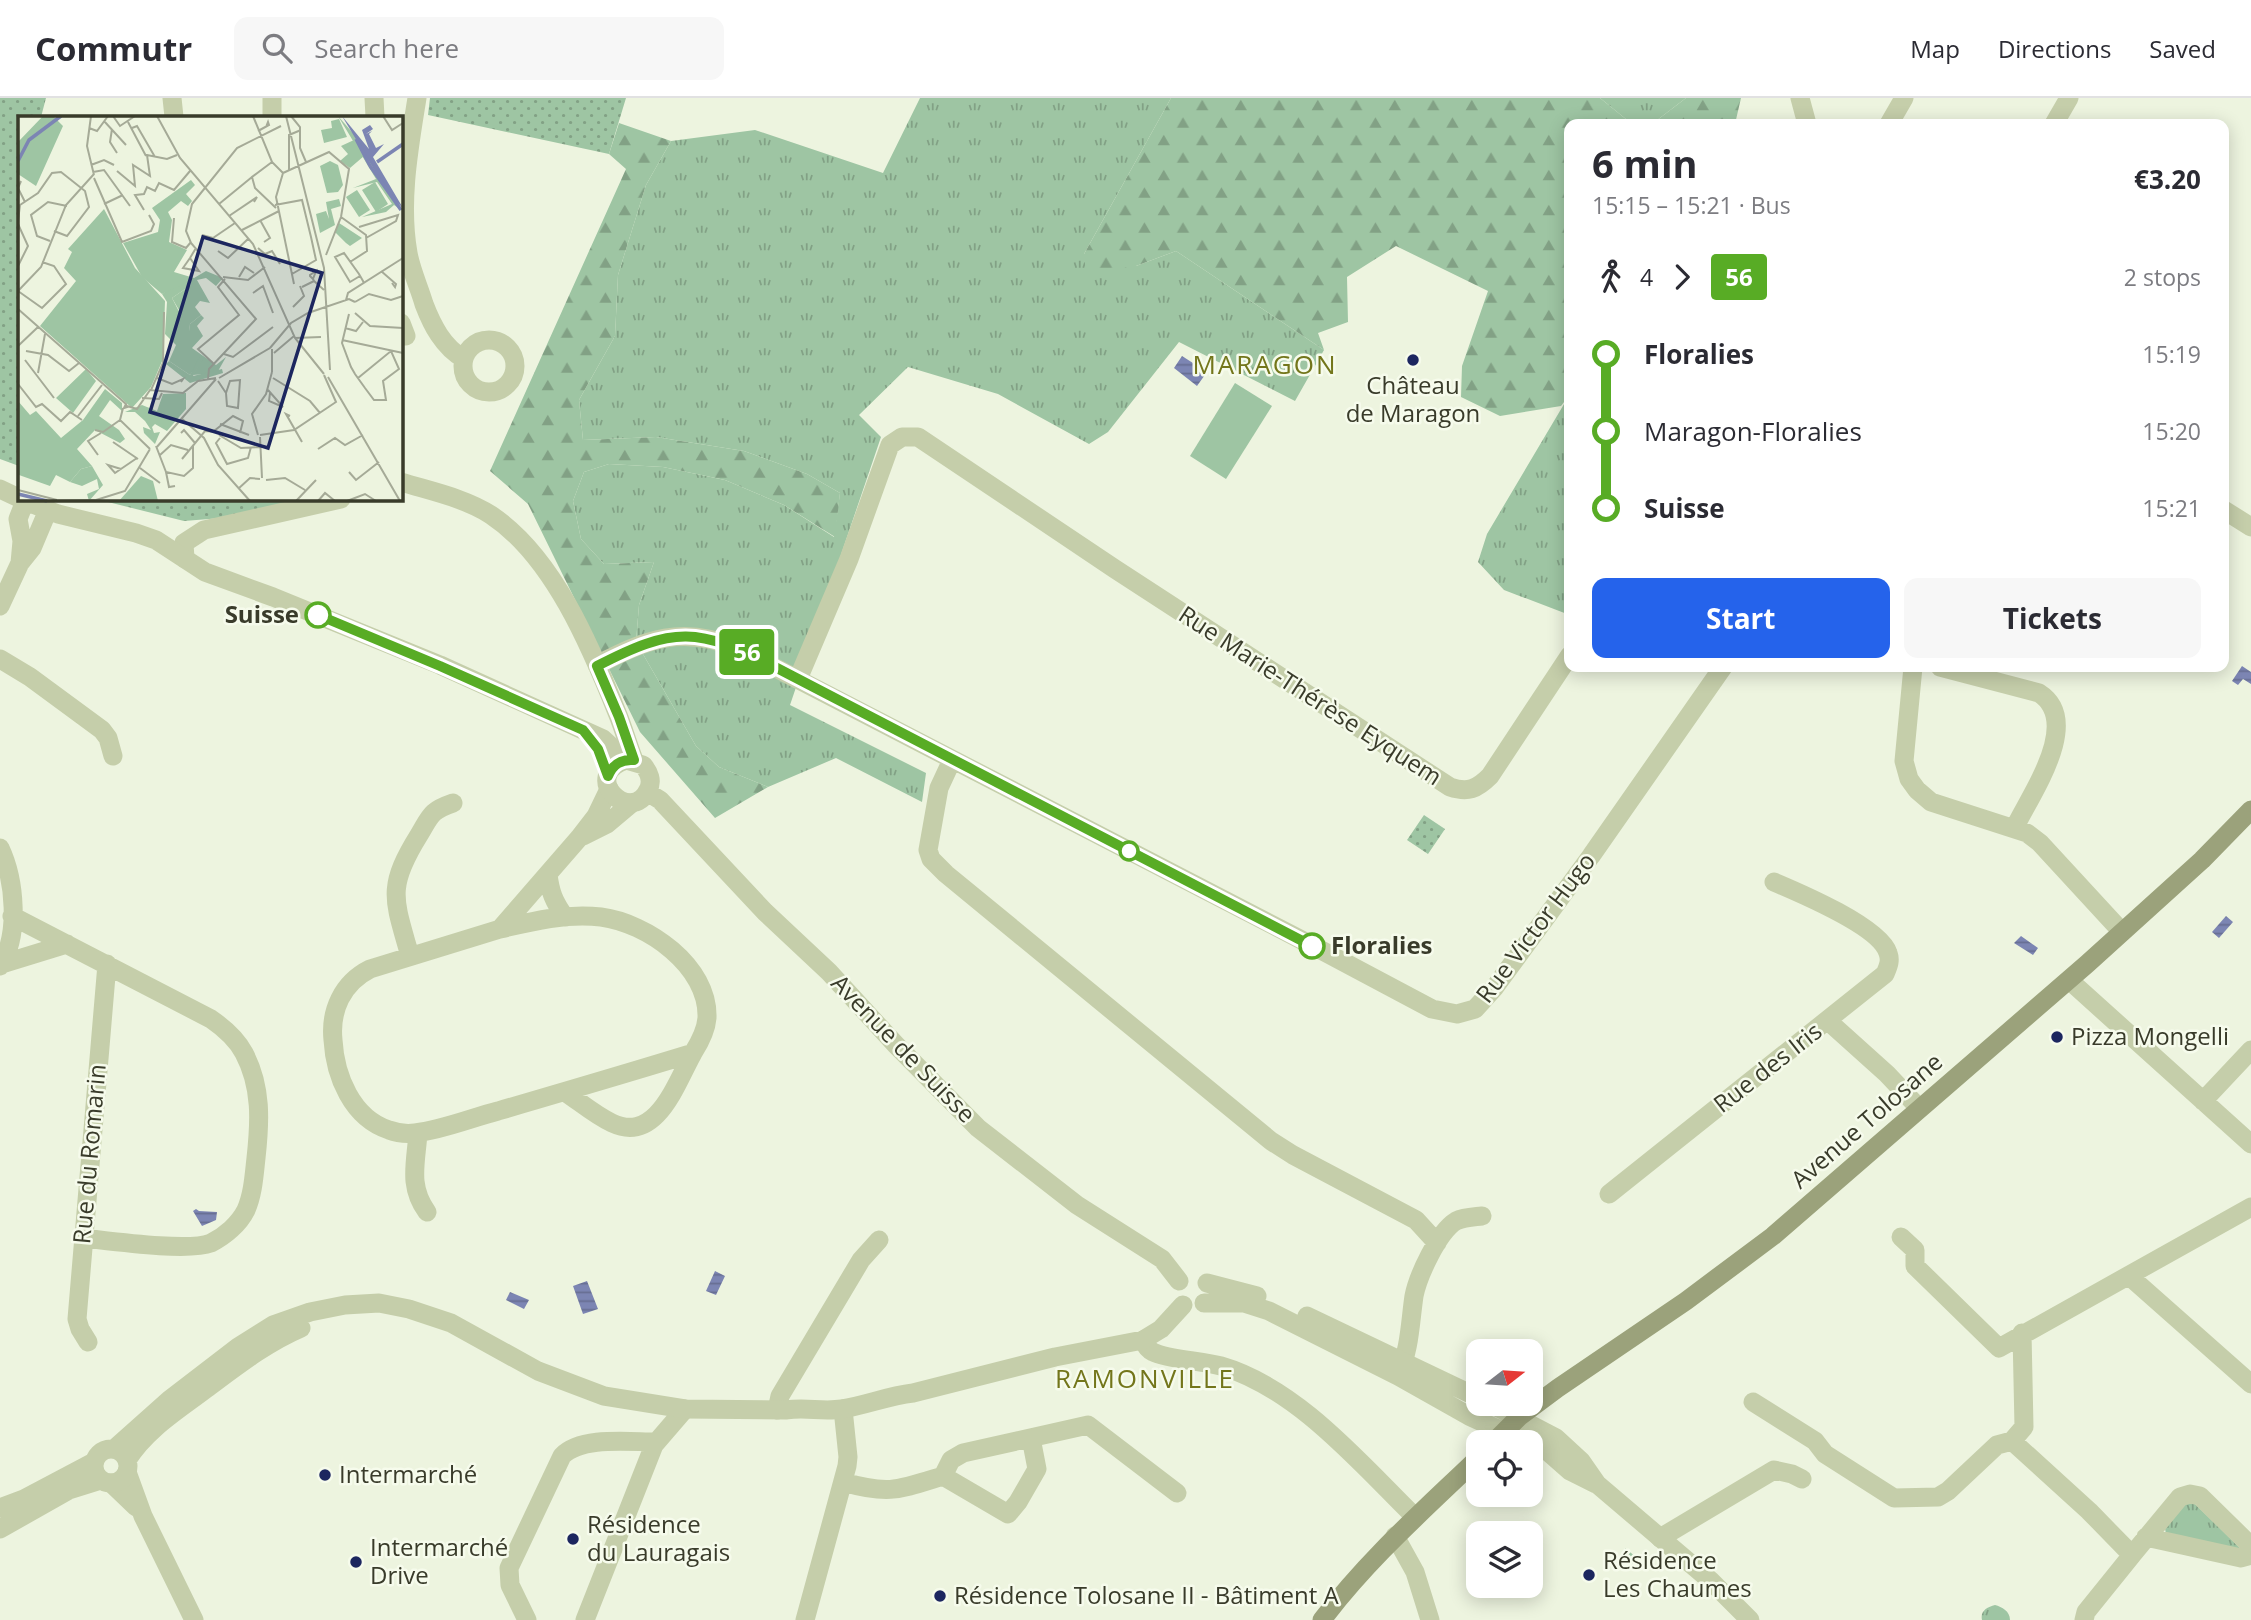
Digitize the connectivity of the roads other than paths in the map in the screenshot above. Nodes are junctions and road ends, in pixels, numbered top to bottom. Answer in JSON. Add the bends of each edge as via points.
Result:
{"nodes":[{"id":1,"x":172,"y":98,"type":"edge"},
{"id":2,"x":272,"y":98,"type":"edge"},
{"id":3,"x":374,"y":98,"type":"edge"},
{"id":4,"x":417,"y":98,"type":"edge"},
{"id":5,"x":1800,"y":98,"type":"edge"},
{"id":6,"x":1905,"y":98,"type":"edge"},
{"id":7,"x":2069,"y":98,"type":"edge"},
{"id":8,"x":174,"y":116,"type":"edge"},
{"id":9,"x":272,"y":116,"type":"edge"},
{"id":10,"x":375,"y":116,"type":"edge"},
{"id":11,"x":1806,"y":119,"type":"edge"},
{"id":12,"x":1892,"y":119,"type":"edge"},
{"id":13,"x":2057,"y":119,"type":"edge"},
{"id":14,"x":464,"y":359,"type":"dead end"},
{"id":15,"x":0,"y":476,"type":"edge"},
{"id":16,"x":402,"y":482,"type":"edge"},
{"id":17,"x":0,"y":489,"type":"edge"},
{"id":18,"x":18,"y":489,"type":"edge"},
{"id":19,"x":18,"y":495,"type":"edge"},
{"id":20,"x":31,"y":500,"type":"edge"},
{"id":21,"x":36,"y":500,"type":"edge"},
{"id":22,"x":337,"y":500,"type":"edge"},
{"id":23,"x":2229,"y":513,"type":"edge"},
{"id":24,"x":2251,"y":527,"type":"edge"},
{"id":25,"x":185,"y":551,"type":"junction"},
{"id":26,"x":0,"y":606,"type":"edge"},
{"id":27,"x":0,"y":659,"type":"edge"},
{"id":28,"x":1564,"y":664,"type":"edge"},
{"id":29,"x":597,"y":666,"type":"junction"},
{"id":30,"x":1720,"y":672,"type":"edge"},
{"id":31,"x":1913,"y":672,"type":"edge"},
{"id":32,"x":1959,"y":672,"type":"edge"},
{"id":33,"x":798,"y":679,"type":"junction"},
{"id":34,"x":583,"y":730,"type":"junction"},
{"id":35,"x":113,"y":756,"type":"dead end"},
{"id":36,"x":630,"y":760,"type":"junction"},
{"id":37,"x":953,"y":760,"type":"junction"},
{"id":38,"x":608,"y":783,"type":"junction"},
{"id":39,"x":640,"y":797,"type":"junction"},
{"id":40,"x":453,"y":803,"type":"dead end"},
{"id":41,"x":2251,"y":810,"type":"edge"},
{"id":42,"x":2015,"y":827,"type":"junction"},
{"id":43,"x":579,"y":838,"type":"junction"},
{"id":44,"x":0,"y":848,"type":"edge"},
{"id":45,"x":548,"y":874,"type":"junction"},
{"id":46,"x":1774,"y":882,"type":"dead end"},
{"id":47,"x":12,"y":916,"type":"junction"},
{"id":48,"x":565,"y":917,"type":"junction"},
{"id":49,"x":499,"y":929,"type":"junction"},
{"id":50,"x":2122,"y":932,"type":"junction"},
{"id":51,"x":67,"y":944,"type":"junction"},
{"id":52,"x":410,"y":956,"type":"junction"},
{"id":53,"x":107,"y":964,"type":"junction"},
{"id":54,"x":1,"y":965,"type":"edge"},
{"id":55,"x":2069,"y":979,"type":"junction"},
{"id":56,"x":1828,"y":1021,"type":"junction"},
{"id":57,"x":2251,"y":1050,"type":"edge"},
{"id":58,"x":693,"y":1052,"type":"junction"},
{"id":59,"x":565,"y":1092,"type":"junction"},
{"id":60,"x":2203,"y":1101,"type":"junction"},
{"id":61,"x":1919,"y":1108,"type":"junction"},
{"id":62,"x":418,"y":1133,"type":"junction"},
{"id":63,"x":2251,"y":1144,"type":"edge"},
{"id":64,"x":1609,"y":1194,"type":"dead end"},
{"id":65,"x":2251,"y":1207,"type":"edge"},
{"id":66,"x":427,"y":1212,"type":"dead end"},
{"id":67,"x":1482,"y":1216,"type":"dead end"},
{"id":68,"x":1901,"y":1237,"type":"dead end"},
{"id":69,"x":83,"y":1238,"type":"junction"},
{"id":70,"x":879,"y":1240,"type":"dead end"},
{"id":71,"x":1437,"y":1243,"type":"junction"},
{"id":72,"x":2129,"y":1276,"type":"junction"},
{"id":73,"x":1179,"y":1281,"type":"junction"},
{"id":74,"x":1207,"y":1283,"type":"junction"},
{"id":75,"x":1204,"y":1303,"type":"junction"},
{"id":76,"x":1183,"y":1304,"type":"junction"},
{"id":77,"x":408,"y":1309,"type":"junction"},
{"id":78,"x":2022,"y":1333,"type":"junction"},
{"id":79,"x":1143,"y":1340,"type":"junction"},
{"id":80,"x":88,"y":1342,"type":"dead end"},
{"id":81,"x":1401,"y":1369,"type":"junction"},
{"id":82,"x":2251,"y":1384,"type":"edge"},
{"id":83,"x":1466,"y":1393,"type":"edge"},
{"id":84,"x":1753,"y":1402,"type":"dead end"},
{"id":85,"x":685,"y":1409,"type":"junction"},
{"id":86,"x":782,"y":1410,"type":"junction"},
{"id":87,"x":844,"y":1415,"type":"junction"},
{"id":88,"x":1519,"y":1417,"type":"junction"},
{"id":89,"x":1487,"y":1430,"type":"edge"},
{"id":90,"x":1506,"y":1430,"type":"edge"},
{"id":91,"x":1031,"y":1438,"type":"junction"},
{"id":92,"x":2012,"y":1441,"type":"junction"},
{"id":93,"x":656,"y":1442,"type":"junction"},
{"id":94,"x":1543,"y":1448,"type":"edge"},
{"id":95,"x":123,"y":1460,"type":"junction"},
{"id":96,"x":1466,"y":1469,"type":"edge"},
{"id":97,"x":102,"y":1475,"type":"junction"},
{"id":98,"x":943,"y":1476,"type":"junction"},
{"id":99,"x":1802,"y":1479,"type":"dead end"},
{"id":100,"x":843,"y":1482,"type":"junction"},
{"id":101,"x":1597,"y":1485,"type":"junction"},
{"id":102,"x":1177,"y":1493,"type":"dead end"},
{"id":103,"x":0,"y":1508,"type":"edge"},
{"id":104,"x":143,"y":1516,"type":"junction"},
{"id":105,"x":1415,"y":1517,"type":"junction"},
{"id":106,"x":0,"y":1529,"type":"edge"},
{"id":107,"x":1395,"y":1536,"type":"junction"},
{"id":108,"x":2146,"y":1536,"type":"junction"},
{"id":109,"x":1660,"y":1538,"type":"junction"},
{"id":110,"x":2251,"y":1546,"type":"edge"},
{"id":111,"x":2132,"y":1555,"type":"junction"},
{"id":112,"x":2251,"y":1555,"type":"edge"},
{"id":113,"x":194,"y":1620,"type":"edge"},
{"id":114,"x":527,"y":1620,"type":"edge"},
{"id":115,"x":585,"y":1620,"type":"edge"},
{"id":116,"x":805,"y":1620,"type":"edge"},
{"id":117,"x":1322,"y":1620,"type":"edge"},
{"id":118,"x":1430,"y":1620,"type":"edge"},
{"id":119,"x":1750,"y":1620,"type":"edge"},
{"id":120,"x":2084,"y":1620,"type":"edge"}],
"edges":[{"from":1,"to":8,"type":"street"},
{"from":2,"to":9,"type":"street"},
{"from":3,"to":10,"type":"street"},
{"from":4,"to":14,"type":"street","via":[[404,221],[408,254],[429,315],[445,344]]},
{"from":5,"to":11,"type":"street"},
{"from":6,"to":12,"type":"street"},
{"from":7,"to":13,"type":"street"},
{"from":15,"to":18,"type":"street","name":"Avenue de Suisse"},
{"from":16,"to":29,"type":"street","via":[[450,496],[488,513],[513,531],[555,584]]},
{"from":17,"to":19,"type":"street","name":"Avenue de Suisse"},
{"from":20,"to":26,"type":"street","via":[[18,519],[20,563]]},
{"from":21,"to":25,"type":"street","name":"Avenue de Suisse","via":[[160,529]]},
{"from":22,"to":25,"type":"street","via":[[204,530]]},
{"from":23,"to":24,"type":"street"},
{"from":25,"to":34,"type":"street","name":"Avenue de Suisse","via":[[264,593]]},
{"from":27,"to":35,"type":"street","via":[[102,730]]},
{"from":28,"to":33,"type":"street","name":"Rue Marie-Thérèse Eyquem","via":[[1490,776],[1478,788],[1464,792],[1450,788],[918,437],[902,437],[890,445],[849,559]]},
{"from":29,"to":33,"type":"street","name":"Rue Victor Hugo","via":[[640,644],[668,636],[692,637],[718,640]]},
{"from":29,"to":36,"type":"street","via":[[619,717]]},
{"from":30,"to":37,"type":"street","name":"Rue Victor Hugo","via":[[1495,987],[1475,1009],[1457,1014],[1408,998]]},
{"from":31,"to":42,"type":"street","via":[[1904,761],[1909,779],[1931,802]]},
{"from":32,"to":42,"type":"street","via":[[2039,693],[2053,707],[2058,721],[2050,758]]},
{"from":33,"to":37,"type":"street","name":"Rue Victor Hugo"},
{"from":34,"to":36,"type":"street","name":"Avenue de Suisse"},
{"from":34,"to":38,"type":"street","via":[[598,749]]},
{"from":36,"to":38,"type":"street","via":[[611,768]]},
{"from":36,"to":39,"type":"street","name":"Avenue de Suisse","via":[[643,765],[649,775]]},
{"from":37,"to":71,"type":"street","via":[[939,788],[928,850],[946,874],[1271,1141],[1416,1220]]},
{"from":38,"to":39,"type":"street","name":"Avenue de Suisse","via":[[618,800]]},
{"from":38,"to":43,"type":"street","via":[[596,816]]},
{"from":39,"to":43,"type":"street","via":[[607,824]]},
{"from":39,"to":73,"type":"street","name":"Avenue de Suisse","via":[[660,800],[978,1128],[1077,1205],[1162,1259]]},
{"from":40,"to":52,"type":"street","via":[[433,811],[399,871],[397,904]]},
{"from":41,"to":50,"type":"main road","name":"Avenue Tolosane"},
{"from":42,"to":50,"type":"street","via":[[2040,843]]},
{"from":43,"to":45,"type":"street"},
{"from":44,"to":47,"type":"street","via":[[12,885]]},
{"from":45,"to":48,"type":"street","via":[[550,892]]},
{"from":45,"to":49,"type":"street"},
{"from":46,"to":56,"type":"street","via":[[1824,904],[1877,937],[1889,954],[1885,974]]},
{"from":47,"to":51,"type":"street"},
{"from":47,"to":54,"type":"street"},
{"from":48,"to":49,"type":"street"},
{"from":48,"to":58,"type":"street","via":[[591,916],[626,923],[651,934],[681,959],[697,982],[706,1011],[704,1032]]},
{"from":49,"to":52,"type":"street"},
{"from":50,"to":55,"type":"main road","name":"Avenue Tolosane"},
{"from":51,"to":53,"type":"street"},
{"from":51,"to":54,"type":"street"},
{"from":52,"to":62,"type":"street","via":[[370,969],[351,982],[334,1014],[332,1038],[349,1097],[361,1113],[388,1130]]},
{"from":53,"to":69,"type":"street","name":"Rue du Romarin"},
{"from":53,"to":69,"type":"street","via":[[204,1014],[232,1035],[256,1084],[259,1131],[249,1202],[237,1223],[219,1238],[189,1247]]},
{"from":55,"to":60,"type":"street"},
{"from":55,"to":61,"type":"main road","name":"Avenue Tolosane"},
{"from":56,"to":61,"type":"street","name":"Rue des Iris"},
{"from":56,"to":64,"type":"street","name":"Rue des Iris"},
{"from":57,"to":60,"type":"street"},
{"from":58,"to":59,"type":"street"},
{"from":58,"to":59,"type":"street","via":[[661,1111],[642,1126],[612,1123]]},
{"from":59,"to":62,"type":"street"},
{"from":60,"to":63,"type":"street"},
{"from":61,"to":88,"type":"main road","name":"Avenue Tolosane","via":[[1773,1236]]},
{"from":62,"to":66,"type":"street","via":[[414,1188]]},
{"from":65,"to":72,"type":"street"},
{"from":67,"to":71,"type":"street","via":[[1455,1222]]},
{"from":68,"to":78,"type":"street","via":[[1914,1250],[1915,1266],[1999,1348]]},
{"from":69,"to":80,"type":"street","name":"Rue du Romarin","via":[[77,1319]]},
{"from":70,"to":86,"type":"street","via":[[861,1260],[780,1396]]},
{"from":71,"to":81,"type":"street","via":[[1415,1293]]},
{"from":72,"to":78,"type":"street"},
{"from":72,"to":82,"type":"street"},
{"from":73,"to":74,"type":"street","via":[[1190,1274]]},
{"from":73,"to":76,"type":"street","via":[[1176,1296]]},
{"from":74,"to":75,"type":"street"},
{"from":74,"to":81,"type":"street","via":[[1270,1299]]},
{"from":75,"to":76,"type":"street"},
{"from":75,"to":81,"type":"street","via":[[1244,1303],[1269,1311]]},
{"from":76,"to":79,"type":"street","via":[[1161,1329]]},
{"from":77,"to":85,"type":"street","via":[[450,1323],[538,1371],[604,1396]]},
{"from":77,"to":95,"type":"street","via":[[336,1318],[283,1335],[156,1426]]},
{"from":77,"to":95,"type":"street","via":[[379,1303],[345,1305],[273,1325],[238,1347],[132,1433]]},
{"from":78,"to":92,"type":"street","via":[[2026,1416],[2024,1427]]},
{"from":79,"to":87,"type":"street","via":[[889,1396]]},
{"from":79,"to":105,"type":"street","via":[[1155,1353],[1209,1363],[1256,1380],[1324,1428]]},
{"from":81,"to":83,"type":"street"},
{"from":81,"to":89,"type":"street"},
{"from":84,"to":92,"type":"street","via":[[1894,1498],[1938,1497],[1997,1446]]},
{"from":85,"to":86,"type":"street"},
{"from":85,"to":93,"type":"street"},
{"from":86,"to":87,"type":"street"},
{"from":87,"to":100,"type":"street","via":[[848,1457]]},
{"from":88,"to":90,"type":"main road","name":"Avenue Tolosane"},
{"from":88,"to":101,"type":"street","via":[[1556,1438],[1581,1461]]},
{"from":91,"to":98,"type":"street","via":[[963,1453],[951,1460]]},
{"from":91,"to":98,"type":"street","via":[[1037,1469],[1008,1514]]},
{"from":91,"to":102,"type":"street","via":[[1088,1426]]},
{"from":92,"to":111,"type":"street"},
{"from":93,"to":114,"type":"street","via":[[587,1444],[562,1456],[509,1568],[510,1585]]},
{"from":93,"to":115,"type":"street"},
{"from":94,"to":101,"type":"street","via":[[1570,1471]]},
{"from":95,"to":97,"type":"street","via":[[120,1481]]},
{"from":95,"to":97,"type":"street","via":[[102,1451]]},
{"from":95,"to":104,"type":"street"},
{"from":96,"to":105,"type":"main road"},
{"from":97,"to":103,"type":"street"},
{"from":97,"to":104,"type":"street"},
{"from":97,"to":106,"type":"street"},
{"from":98,"to":100,"type":"street","via":[[891,1491]]},
{"from":99,"to":109,"type":"street","via":[[1773,1470]]},
{"from":100,"to":116,"type":"street"},
{"from":101,"to":109,"type":"street"},
{"from":104,"to":113,"type":"street"},
{"from":105,"to":107,"type":"main road"},
{"from":107,"to":117,"type":"main road"},
{"from":107,"to":118,"type":"street","via":[[1415,1572]]},
{"from":108,"to":110,"type":"street","via":[[2180,1497],[2190,1494],[2200,1496]]},
{"from":108,"to":111,"type":"street"},
{"from":108,"to":112,"type":"street","via":[[2241,1558]]},
{"from":109,"to":119,"type":"street"},
{"from":111,"to":120,"type":"street"}]}
